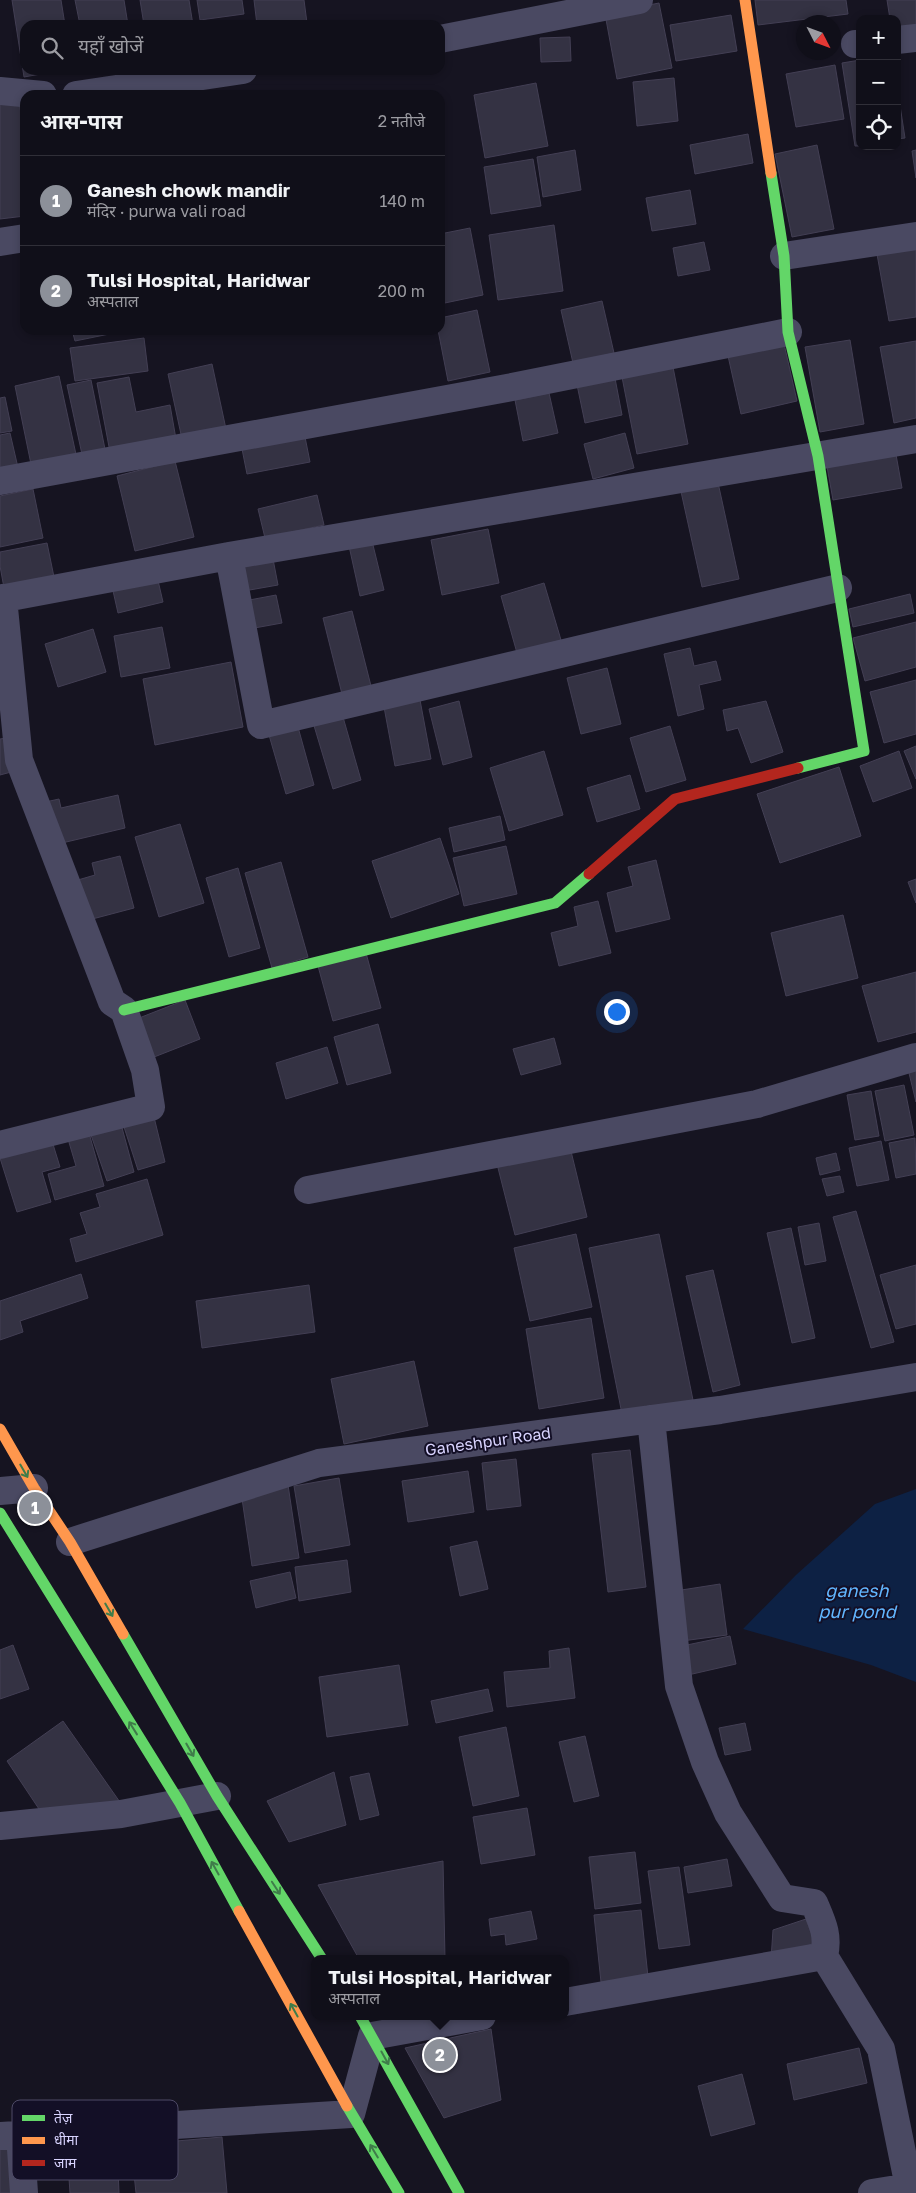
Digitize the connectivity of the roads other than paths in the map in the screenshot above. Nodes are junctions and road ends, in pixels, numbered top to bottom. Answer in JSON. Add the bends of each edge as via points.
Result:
{"nodes":[{"id":1,"x":639,"y":0,"type":"edge"},
{"id":2,"x":745,"y":0,"type":"edge"},
{"id":3,"x":445,"y":38,"type":"edge"},
{"id":4,"x":916,"y":38,"type":"edge"},
{"id":5,"x":901,"y":40,"type":"edge"},
{"id":6,"x":210,"y":75,"type":"edge"},
{"id":7,"x":0,"y":90,"type":"edge"},
{"id":8,"x":109,"y":90,"type":"edge"},
{"id":9,"x":20,"y":92,"type":"edge"},
{"id":10,"x":916,"y":236,"type":"edge"},
{"id":11,"x":20,"y":239,"type":"edge"},
{"id":12,"x":0,"y":242,"type":"edge"},
{"id":13,"x":784,"y":256,"type":"junction"},
{"id":14,"x":788,"y":332,"type":"junction"},
{"id":15,"x":916,"y":439,"type":"edge"},
{"id":16,"x":818,"y":456,"type":"junction"},
{"id":17,"x":0,"y":481,"type":"edge"},
{"id":18,"x":228,"y":556,"type":"junction"},
{"id":19,"x":838,"y":588,"type":"junction"},
{"id":20,"x":1,"y":598,"type":"edge"},
{"id":21,"x":124,"y":1010,"type":"junction"},
{"id":22,"x":916,"y":1057,"type":"edge"},
{"id":23,"x":0,"y":1144,"type":"edge"},
{"id":24,"x":308,"y":1190,"type":"dead end"},
{"id":25,"x":916,"y":1377,"type":"edge"},
{"id":26,"x":651,"y":1419,"type":"junction"},
{"id":27,"x":0,"y":1429,"type":"edge"},
{"id":28,"x":34,"y":1488,"type":"junction"},
{"id":29,"x":0,"y":1491,"type":"edge"},
{"id":30,"x":0,"y":1513,"type":"edge"},
{"id":31,"x":70,"y":1542,"type":"junction"},
{"id":32,"x":217,"y":1796,"type":"junction"},
{"id":33,"x":180,"y":1803,"type":"junction"},
{"id":34,"x":0,"y":1826,"type":"edge"},
{"id":35,"x":319,"y":1955,"type":"edge"},
{"id":36,"x":824,"y":1956,"type":"junction"},
{"id":37,"x":569,"y":2001,"type":"edge"},
{"id":38,"x":436,"y":2020,"type":"edge"},
{"id":39,"x":366,"y":2026,"type":"edge"},
{"id":40,"x":351,"y":2114,"type":"junction"},
{"id":41,"x":178,"y":2125,"type":"edge"},
{"id":42,"x":21,"y":2180,"type":"edge"},
{"id":43,"x":24,"y":2193,"type":"edge"},
{"id":44,"x":399,"y":2193,"type":"edge"},
{"id":45,"x":460,"y":2193,"type":"edge"},
{"id":46,"x":872,"y":2193,"type":"edge"}],
"edges":[{"from":1,"to":3,"type":"street"},
{"from":2,"to":13,"type":"main road"},
{"from":4,"to":5,"type":"street"},
{"from":6,"to":8,"type":"street"},
{"from":7,"to":9,"type":"street"},
{"from":10,"to":13,"type":"street"},
{"from":11,"to":12,"type":"street"},
{"from":13,"to":14,"type":"main road"},
{"from":14,"to":16,"type":"main road"},
{"from":14,"to":17,"type":"street","via":[[508,388]]},
{"from":15,"to":16,"type":"street"},
{"from":16,"to":18,"type":"street"},
{"from":16,"to":19,"type":"main road"},
{"from":18,"to":19,"type":"street","via":[[261,725]]},
{"from":18,"to":20,"type":"street"},
{"from":19,"to":21,"type":"main road","via":[[864,751],[674,799],[555,903]]},
{"from":20,"to":21,"type":"street","via":[[19,760],[112,1002]]},
{"from":21,"to":23,"type":"street","via":[[145,1070],[151,1108]]},
{"from":22,"to":24,"type":"street","via":[[757,1104]]},
{"from":25,"to":26,"type":"street","name":"Ganeshpur Road"},
{"from":26,"to":31,"type":"street","name":"Ganeshpur Road","via":[[319,1463]]},
{"from":26,"to":36,"type":"street","via":[[679,1686],[705,1762],[728,1813],[782,1898],[814,1903],[826,1932]]},
{"from":27,"to":28,"type":"main road","one_way":true},
{"from":28,"to":29,"type":"street"},
{"from":28,"to":31,"type":"main road"},
{"from":33,"to":30,"type":"main road","one_way":true},
{"from":31,"to":32,"type":"main road","one_way":true},
{"from":32,"to":33,"type":"street"},
{"from":32,"to":35,"type":"main road","one_way":true},
{"from":33,"to":34,"type":"street","via":[[121,1814]]},
{"from":40,"to":33,"type":"main road","one_way":true},
{"from":36,"to":37,"type":"street"},
{"from":36,"to":46,"type":"street","via":[[882,2049],[908,2187]]},
{"from":38,"to":39,"type":"street"},
{"from":39,"to":40,"type":"street"},
{"from":39,"to":45,"type":"main road","one_way":true},
{"from":40,"to":41,"type":"street"},
{"from":44,"to":40,"type":"main road","one_way":true},
{"from":42,"to":43,"type":"street"}]}
